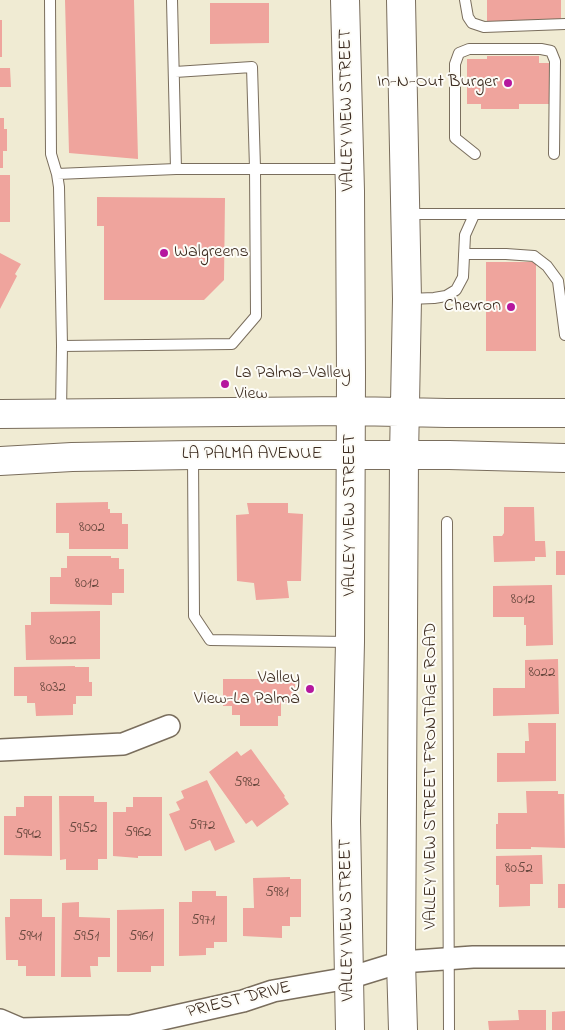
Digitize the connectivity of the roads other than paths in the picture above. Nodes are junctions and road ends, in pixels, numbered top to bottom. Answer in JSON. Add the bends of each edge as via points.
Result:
{"nodes":[{"id":1,"x":50,"y":0,"type":"edge"},
{"id":2,"x":172,"y":0,"type":"edge"},
{"id":3,"x":346,"y":0,"type":"edge"},
{"id":4,"x":401,"y":0,"type":"edge"},
{"id":5,"x":465,"y":0,"type":"edge"},
{"id":6,"x":565,"y":24,"type":"edge"},
{"id":7,"x":175,"y":72,"type":"junction"},
{"id":8,"x":475,"y":154,"type":"dead end"},
{"id":9,"x":554,"y":154,"type":"dead end"},
{"id":10,"x":255,"y":168,"type":"junction"},
{"id":11,"x":349,"y":169,"type":"junction"},
{"id":12,"x":176,"y":170,"type":"junction"},
{"id":13,"x":57,"y":174,"type":"junction"},
{"id":14,"x":406,"y":214,"type":"junction"},
{"id":15,"x":565,"y":214,"type":"edge"},
{"id":16,"x":474,"y":215,"type":"junction"},
{"id":17,"x":464,"y":254,"type":"junction"},
{"id":18,"x":407,"y":299,"type":"junction"},
{"id":19,"x":565,"y":335,"type":"edge"},
{"id":20,"x":62,"y":346,"type":"junction"},
{"id":21,"x":352,"y":411,"type":"junction"},
{"id":22,"x":405,"y":411,"type":"junction"},
{"id":23,"x":61,"y":412,"type":"junction"},
{"id":24,"x":565,"y":412,"type":"edge"},
{"id":25,"x":0,"y":414,"type":"edge"},
{"id":26,"x":193,"y":455,"type":"junction"},
{"id":27,"x":351,"y":455,"type":"junction"},
{"id":28,"x":404,"y":456,"type":"junction"},
{"id":29,"x":565,"y":458,"type":"edge"},
{"id":30,"x":0,"y":461,"type":"edge"},
{"id":31,"x":447,"y":522,"type":"dead end"},
{"id":32,"x":350,"y":642,"type":"junction"},
{"id":33,"x":169,"y":726,"type":"dead end"},
{"id":34,"x":0,"y":750,"type":"edge"},
{"id":35,"x":565,"y":956,"type":"edge"},
{"id":36,"x":448,"y":958,"type":"junction"},
{"id":37,"x":401,"y":962,"type":"junction"},
{"id":38,"x":349,"y":978,"type":"junction"},
{"id":39,"x":0,"y":1020,"type":"edge"},
{"id":40,"x":350,"y":1030,"type":"edge"},
{"id":41,"x":403,"y":1030,"type":"edge"},
{"id":42,"x":449,"y":1030,"type":"edge"}],
"edges":[{"from":1,"to":13,"type":"lane","via":[[51,154]]},
{"from":2,"to":7,"type":"lane"},
{"from":3,"to":11,"type":"main road","name":"VALLEY VIEW STREET"},
{"from":4,"to":14,"type":"main road"},
{"from":5,"to":6,"type":"lane","via":[[472,23],[484,27]]},
{"from":7,"to":10,"type":"lane","via":[[252,67]]},
{"from":7,"to":12,"type":"lane"},
{"from":8,"to":9,"type":"lane","via":[[455,138],[455,64],[459,53],[469,49],[551,51],[554,61]]},
{"from":10,"to":11,"type":"lane"},
{"from":10,"to":12,"type":"lane"},
{"from":10,"to":20,"type":"lane","via":[[256,316],[232,344]]},
{"from":11,"to":21,"type":"main road","name":"VALLEY VIEW STREET"},
{"from":12,"to":13,"type":"lane"},
{"from":13,"to":20,"type":"lane"},
{"from":14,"to":16,"type":"lane"},
{"from":14,"to":18,"type":"main road"},
{"from":15,"to":16,"type":"lane"},
{"from":16,"to":17,"type":"lane","via":[[465,235]]},
{"from":17,"to":18,"type":"lane","via":[[463,277],[456,290],[446,296]]},
{"from":17,"to":19,"type":"lane","via":[[534,256],[547,266],[558,281]]},
{"from":18,"to":22,"type":"main road"},
{"from":20,"to":23,"type":"lane"},
{"from":21,"to":22,"type":"main road"},
{"from":21,"to":23,"type":"main road"},
{"from":21,"to":27,"type":"main road","name":"VALLEY VIEW STREET"},
{"from":22,"to":24,"type":"main road"},
{"from":22,"to":28,"type":"main road"},
{"from":23,"to":25,"type":"main road"},
{"from":26,"to":27,"type":"main road","name":"LA PALMA AVENUE"},
{"from":26,"to":30,"type":"main road","name":"LA PALMA AVENUE"},
{"from":26,"to":32,"type":"lane","via":[[194,616],[210,640]]},
{"from":27,"to":28,"type":"main road","name":"LA PALMA AVENUE"},
{"from":27,"to":32,"type":"main road","name":"VALLEY VIEW STREET"},
{"from":28,"to":29,"type":"main road","name":"LA PALMA AVENUE"},
{"from":28,"to":37,"type":"main road"},
{"from":31,"to":36,"type":"lane","name":"VALLEY VIEW STREET FRONTAGE ROAD"},
{"from":32,"to":38,"type":"main road","name":"VALLEY VIEW STREET","via":[[346,821]]},
{"from":33,"to":34,"type":"street","via":[[123,744]]},
{"from":35,"to":36,"type":"street","name":"PRIEST DRIVE"},
{"from":36,"to":37,"type":"street","name":"PRIEST DRIVE"},
{"from":36,"to":42,"type":"lane","name":"VALLEY VIEW STREET FRONTAGE ROAD"},
{"from":37,"to":38,"type":"street","name":"PRIEST DRIVE"},
{"from":37,"to":41,"type":"main road"},
{"from":38,"to":39,"type":"street","name":"PRIEST DRIVE","via":[[273,991],[243,1001],[131,1026],[21,1029]]},
{"from":38,"to":40,"type":"main road","name":"VALLEY VIEW STREET"}]}
